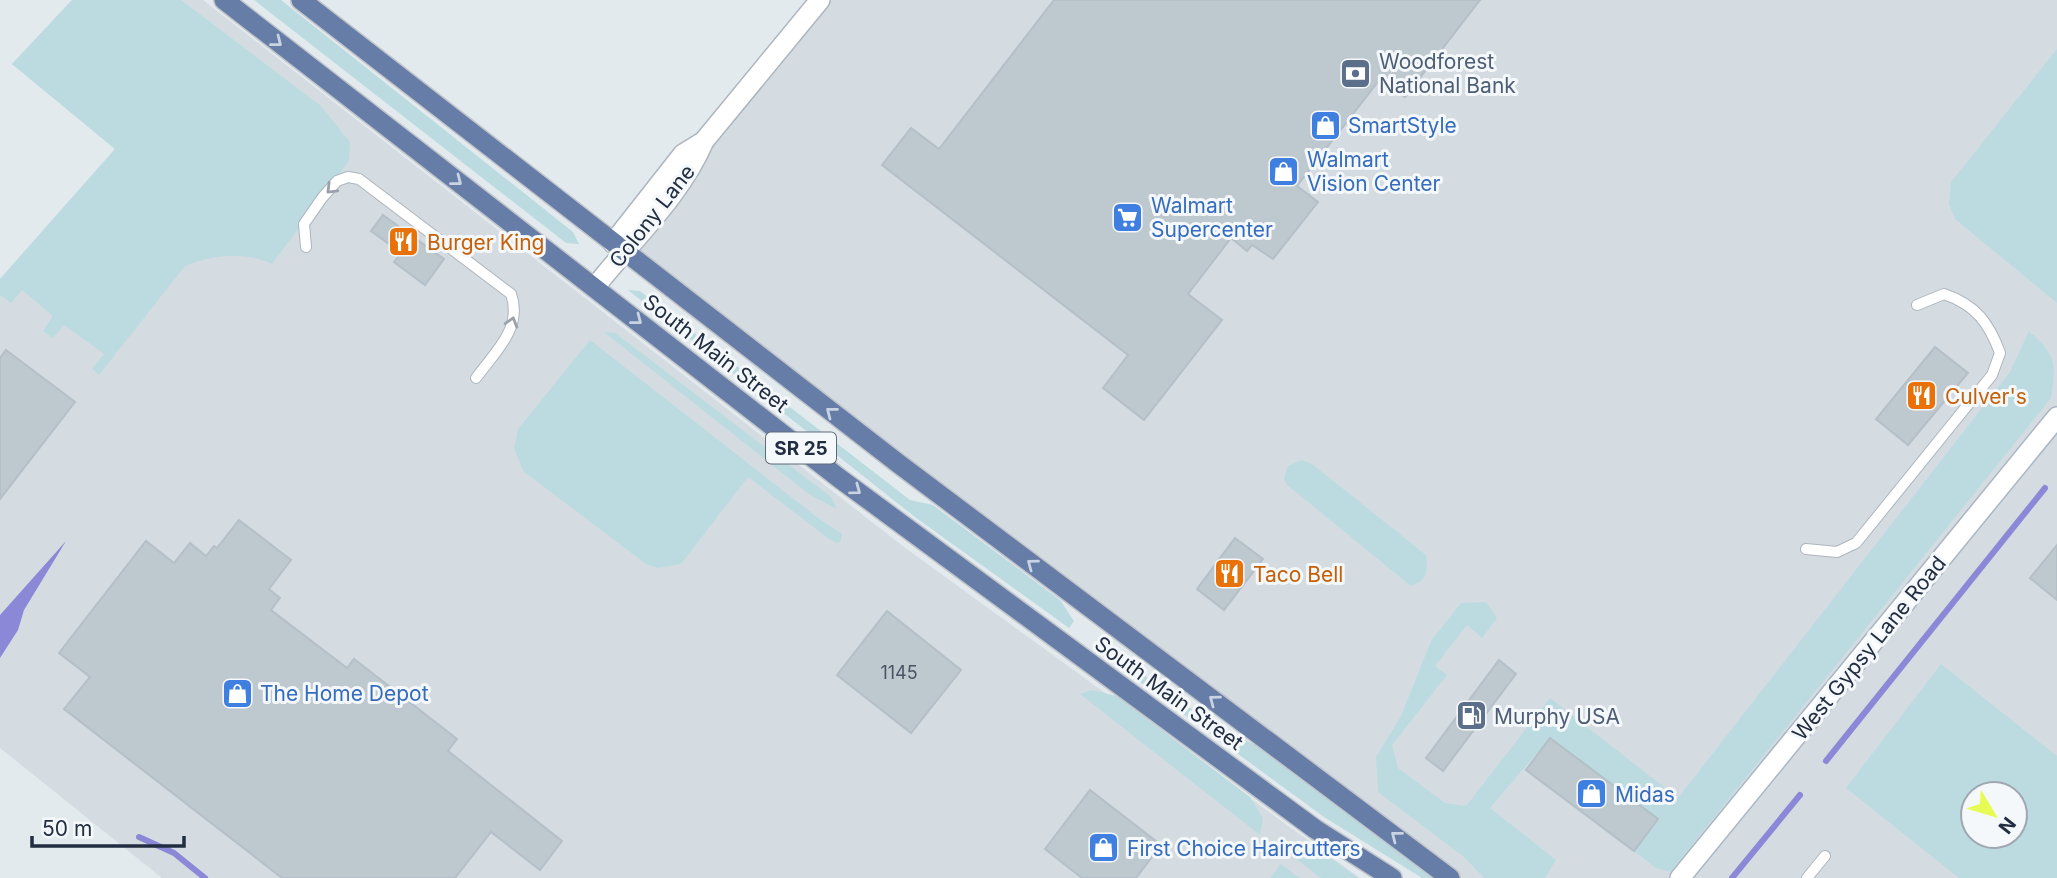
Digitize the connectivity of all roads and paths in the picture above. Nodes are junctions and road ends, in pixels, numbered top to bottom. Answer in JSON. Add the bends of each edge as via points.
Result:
{"nodes":[{"id":1,"x":224,"y":0,"type":"edge"},
{"id":2,"x":301,"y":0,"type":"edge"},
{"id":3,"x":820,"y":0,"type":"edge"},
{"id":4,"x":306,"y":247,"type":"dead end"},
{"id":5,"x":618,"y":247,"type":"junction"},
{"id":6,"x":595,"y":287,"type":"junction"},
{"id":7,"x":1917,"y":305,"type":"dead end"},
{"id":8,"x":476,"y":378,"type":"dead end"},
{"id":9,"x":2057,"y":417,"type":"edge"},
{"id":10,"x":1806,"y":550,"type":"dead end"},
{"id":11,"x":1825,"y":856,"type":"dead end"},
{"id":12,"x":1392,"y":878,"type":"edge"},
{"id":13,"x":1450,"y":878,"type":"edge"},
{"id":14,"x":1680,"y":878,"type":"edge"},
{"id":15,"x":1807,"y":878,"type":"edge"}],
"edges":[{"from":1,"to":6,"type":"main road","name":"South Main Street","number":"SR 25","one_way":true},
{"from":2,"to":5,"type":"main road","name":"South Main Street","number":"SR 25"},
{"from":3,"to":5,"type":"main road","name":"Colony Lane","via":[[704,141],[695,163],[652,220]]},
{"from":8,"to":4,"type":"lane","one_way":true,"via":[[514,325],[516,308],[511,294],[359,179],[337,181],[323,198],[304,224]]},
{"from":5,"to":6,"type":"main road","name":"Colony Lane"},
{"from":13,"to":5,"type":"main road","name":"South Main Street","number":"SR 25","one_way":true},
{"from":6,"to":12,"type":"main road","name":"South Main Street","number":"SR 25","one_way":true,"via":[[839,478],[1315,829]]},
{"from":7,"to":10,"type":"lane","via":[[1944,294],[1958,299],[1989,324],[2000,353],[1992,375],[1856,543],[1837,552]]},
{"from":9,"to":14,"type":"main road","name":"West Gypsy Lane Road"},
{"from":11,"to":15,"type":"lane"}]}
